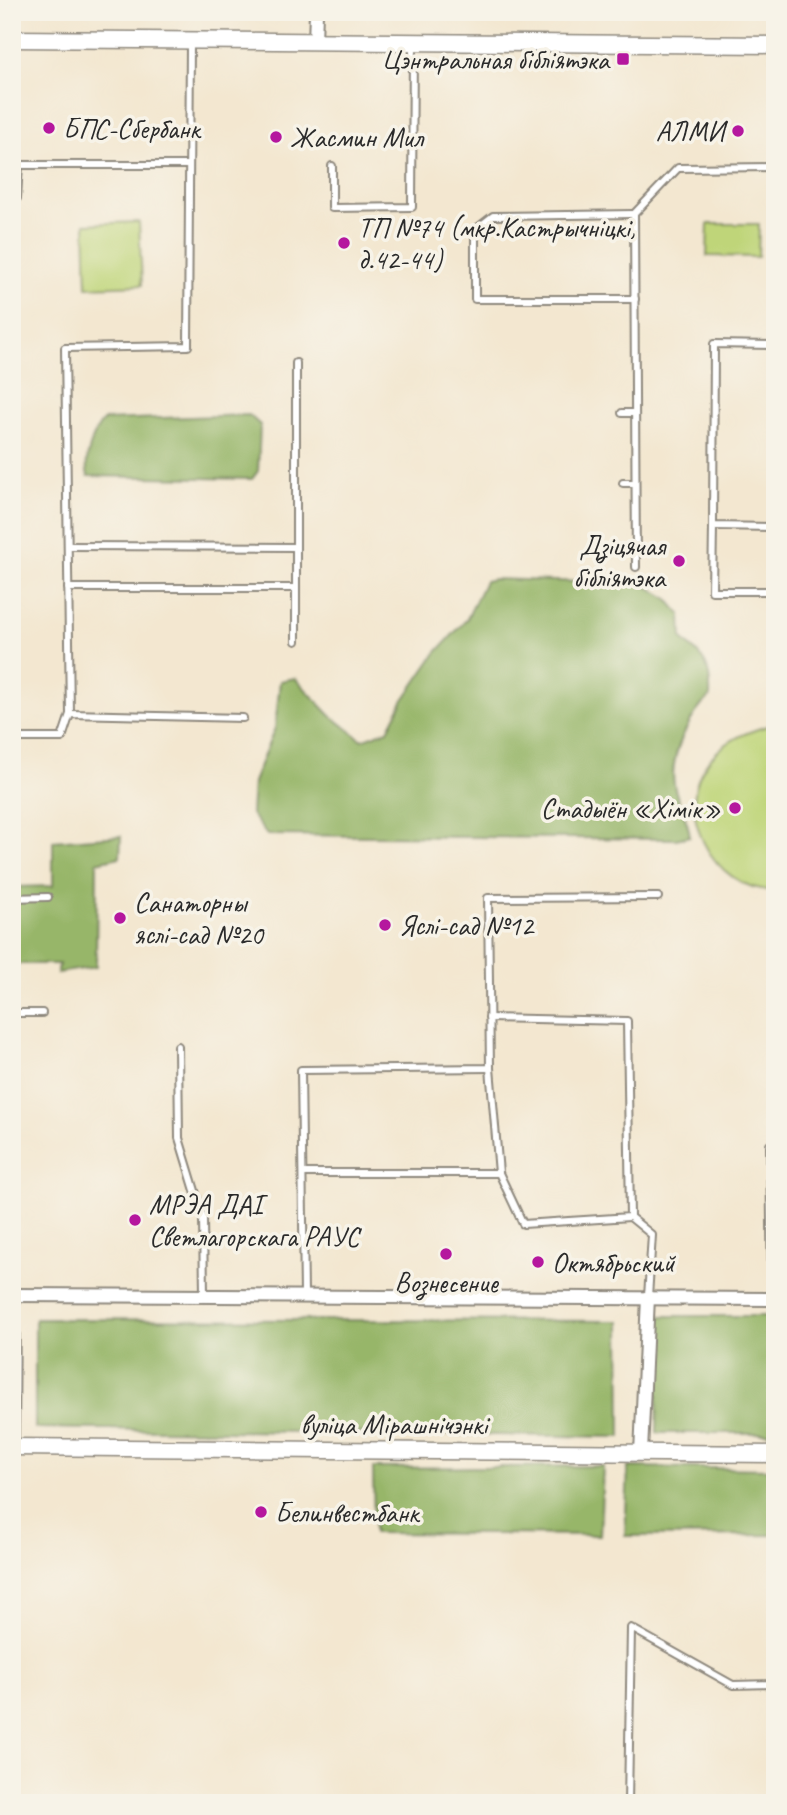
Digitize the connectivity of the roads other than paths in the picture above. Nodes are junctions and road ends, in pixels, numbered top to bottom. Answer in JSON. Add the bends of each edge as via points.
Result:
{"nodes":[{"id":1,"x":316,"y":12,"type":"edge"},
{"id":2,"x":12,"y":39,"type":"edge"},
{"id":3,"x":190,"y":41,"type":"junction"},
{"id":4,"x":315,"y":42,"type":"junction"},
{"id":5,"x":413,"y":42,"type":"junction"},
{"id":6,"x":775,"y":46,"type":"edge"},
{"id":7,"x":189,"y":165,"type":"junction"},
{"id":8,"x":332,"y":166,"type":"dead end"},
{"id":9,"x":775,"y":167,"type":"edge"},
{"id":10,"x":12,"y":199,"type":"edge"},
{"id":11,"x":634,"y":214,"type":"junction"},
{"id":12,"x":635,"y":299,"type":"junction"},
{"id":13,"x":775,"y":345,"type":"edge"},
{"id":14,"x":296,"y":363,"type":"dead end"},
{"id":15,"x":622,"y":413,"type":"dead end"},
{"id":16,"x":635,"y":413,"type":"junction"},
{"id":17,"x":622,"y":483,"type":"dead end"},
{"id":18,"x":635,"y":483,"type":"junction"},
{"id":19,"x":713,"y":526,"type":"junction"},
{"id":20,"x":775,"y":527,"type":"edge"},
{"id":21,"x":68,"y":546,"type":"junction"},
{"id":22,"x":296,"y":547,"type":"junction"},
{"id":23,"x":636,"y":568,"type":"dead end"},
{"id":24,"x":68,"y":587,"type":"junction"},
{"id":25,"x":296,"y":588,"type":"junction"},
{"id":26,"x":775,"y":591,"type":"edge"},
{"id":27,"x":296,"y":641,"type":"dead end"},
{"id":28,"x":70,"y":714,"type":"junction"},
{"id":29,"x":243,"y":718,"type":"dead end"},
{"id":30,"x":12,"y":738,"type":"edge"},
{"id":31,"x":48,"y":897,"type":"dead end"},
{"id":32,"x":658,"y":897,"type":"dead end"},
{"id":33,"x":12,"y":898,"type":"edge"},
{"id":34,"x":12,"y":1013,"type":"edge"},
{"id":35,"x":42,"y":1013,"type":"dead end"},
{"id":36,"x":489,"y":1018,"type":"junction"},
{"id":37,"x":178,"y":1046,"type":"dead end"},
{"id":38,"x":490,"y":1068,"type":"junction"},
{"id":39,"x":775,"y":1145,"type":"edge"},
{"id":40,"x":303,"y":1173,"type":"junction"},
{"id":41,"x":499,"y":1173,"type":"junction"},
{"id":42,"x":630,"y":1217,"type":"junction"},
{"id":43,"x":304,"y":1294,"type":"junction"},
{"id":44,"x":13,"y":1295,"type":"edge"},
{"id":45,"x":204,"y":1295,"type":"junction"},
{"id":46,"x":648,"y":1297,"type":"junction"},
{"id":47,"x":773,"y":1299,"type":"edge"},
{"id":48,"x":12,"y":1447,"type":"edge"},
{"id":49,"x":641,"y":1453,"type":"junction"},
{"id":50,"x":775,"y":1454,"type":"edge"},
{"id":51,"x":775,"y":1684,"type":"edge"},
{"id":52,"x":628,"y":1803,"type":"edge"}],
"edges":[{"from":1,"to":4,"type":"street"},
{"from":2,"to":3,"type":"street"},
{"from":3,"to":4,"type":"street"},
{"from":3,"to":7,"type":"lane"},
{"from":4,"to":5,"type":"street"},
{"from":5,"to":6,"type":"street"},
{"from":5,"to":8,"type":"lane","via":[[412,207],[332,208]]},
{"from":7,"to":10,"type":"lane","via":[[19,164],[17,198]]},
{"from":7,"to":21,"type":"lane","via":[[188,346],[65,348]]},
{"from":9,"to":11,"type":"lane","via":[[678,168]]},
{"from":11,"to":12,"type":"lane"},
{"from":11,"to":12,"type":"lane","via":[[493,216],[475,230],[475,299]]},
{"from":12,"to":16,"type":"lane"},
{"from":13,"to":19,"type":"lane","via":[[714,344]]},
{"from":14,"to":22,"type":"lane"},
{"from":15,"to":16,"type":"lane"},
{"from":16,"to":18,"type":"lane"},
{"from":17,"to":18,"type":"lane"},
{"from":18,"to":23,"type":"lane"},
{"from":19,"to":20,"type":"lane"},
{"from":19,"to":26,"type":"lane","via":[[712,591]]},
{"from":21,"to":22,"type":"lane"},
{"from":21,"to":24,"type":"lane"},
{"from":22,"to":25,"type":"lane"},
{"from":24,"to":25,"type":"lane"},
{"from":24,"to":28,"type":"lane"},
{"from":25,"to":27,"type":"lane"},
{"from":28,"to":29,"type":"lane"},
{"from":28,"to":30,"type":"lane","via":[[62,738]]},
{"from":31,"to":33,"type":"lane"},
{"from":32,"to":36,"type":"lane","via":[[488,898]]},
{"from":34,"to":35,"type":"lane"},
{"from":36,"to":38,"type":"lane"},
{"from":36,"to":42,"type":"lane","via":[[626,1021]]},
{"from":37,"to":45,"type":"lane","via":[[179,1138],[203,1217]]},
{"from":38,"to":40,"type":"lane","via":[[301,1070]]},
{"from":38,"to":41,"type":"lane"},
{"from":39,"to":47,"type":"lane","via":[[771,1145]]},
{"from":40,"to":41,"type":"lane"},
{"from":40,"to":43,"type":"lane"},
{"from":41,"to":42,"type":"lane","via":[[523,1224]]},
{"from":42,"to":46,"type":"lane","via":[[652,1235]]},
{"from":43,"to":45,"type":"street"},
{"from":43,"to":46,"type":"street"},
{"from":44,"to":45,"type":"street"},
{"from":44,"to":48,"type":"street"},
{"from":46,"to":47,"type":"street"},
{"from":46,"to":49,"type":"street"},
{"from":48,"to":49,"type":"street","name":"вуліца Мірашнічэнкі"},
{"from":49,"to":50,"type":"street","name":"вуліца Мірашнічэнкі"},
{"from":51,"to":52,"type":"lane","via":[[733,1685],[631,1628]]}]}
